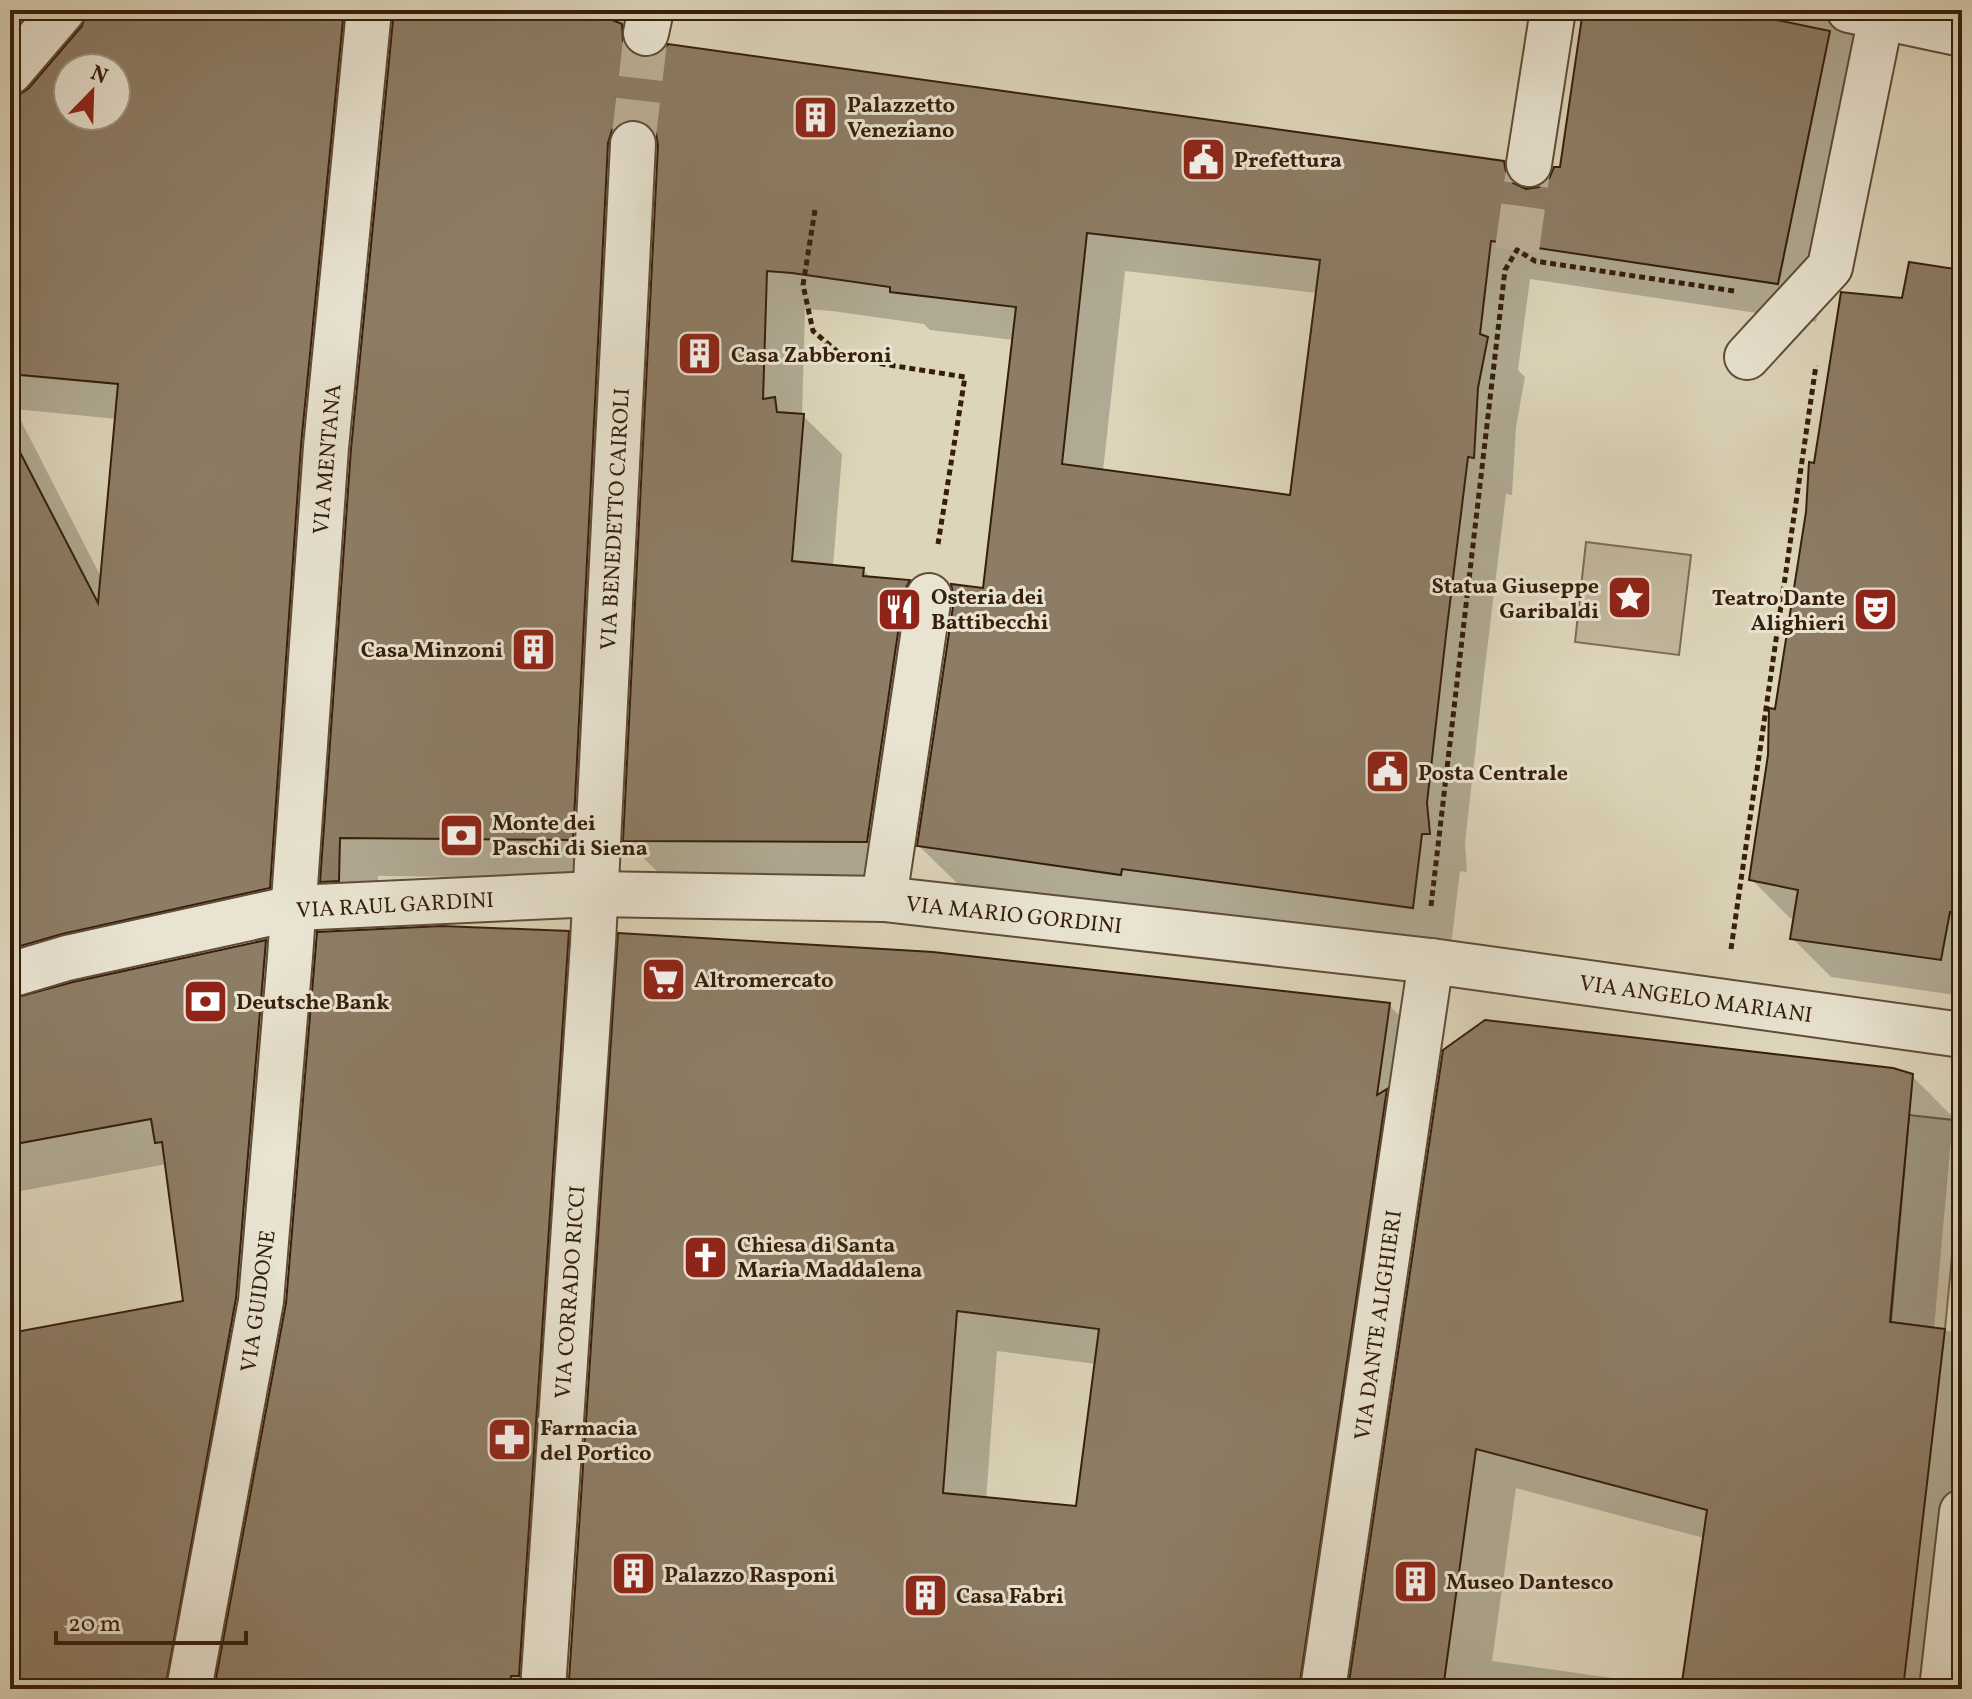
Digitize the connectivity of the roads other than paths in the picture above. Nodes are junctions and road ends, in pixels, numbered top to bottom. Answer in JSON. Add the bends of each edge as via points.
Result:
{"nodes":[{"id":1,"x":63,"y":10,"type":"edge"},
{"id":2,"x":369,"y":10,"type":"edge"},
{"id":3,"x":1553,"y":10,"type":"edge"},
{"id":4,"x":1865,"y":14,"type":"edge"},
{"id":5,"x":1962,"y":34,"type":"edge"},
{"id":6,"x":10,"y":72,"type":"edge"},
{"id":7,"x":633,"y":144,"type":"tunnel mouth"},
{"id":8,"x":1529,"y":164,"type":"tunnel mouth"},
{"id":9,"x":1747,"y":357,"type":"dead end"},
{"id":10,"x":929,"y":596,"type":"road end"},
{"id":11,"x":595,"y":894,"type":"junction"},
{"id":12,"x":884,"y":899,"type":"junction"},
{"id":13,"x":294,"y":908,"type":"junction"},
{"id":14,"x":1431,"y":961,"type":"junction"},
{"id":15,"x":10,"y":975,"type":"edge"},
{"id":16,"x":1962,"y":1035,"type":"edge"},
{"id":17,"x":1962,"y":1512,"type":"edge"},
{"id":18,"x":189,"y":1689,"type":"edge"},
{"id":19,"x":543,"y":1689,"type":"edge"},
{"id":20,"x":1323,"y":1689,"type":"edge"},
{"id":21,"x":1942,"y":1689,"type":"edge"}],
"edges":[{"from":1,"to":6,"type":"street"},
{"from":2,"to":13,"type":"street","name":"VIA MENTANA","via":[[326,447]]},
{"from":3,"to":8,"type":"street"},
{"from":4,"to":5,"type":"street"},
{"from":4,"to":9,"type":"street","via":[[1830,267],[1813,302]]},
{"from":7,"to":11,"type":"street","name":"VIA BENEDETTO CAIROLI"},
{"from":10,"to":12,"type":"street"},
{"from":11,"to":12,"type":"street","name":"VIA MARIO GORDINI"},
{"from":11,"to":13,"type":"street","name":"VIA RAUL GARDINI"},
{"from":11,"to":19,"type":"street","name":"VIA CORRADO RICCI"},
{"from":12,"to":14,"type":"street","name":"VIA MARIO GORDINI"},
{"from":13,"to":15,"type":"street","name":"VIA RAUL GARDINI"},
{"from":13,"to":18,"type":"street","name":"VIA GUIDONE","via":[[261,1301]]},
{"from":14,"to":16,"type":"street","name":"VIA ANGELO MARIANI"},
{"from":14,"to":20,"type":"street","name":"VIA DANTE ALIGHIERI"},
{"from":17,"to":21,"type":"street"}]}
